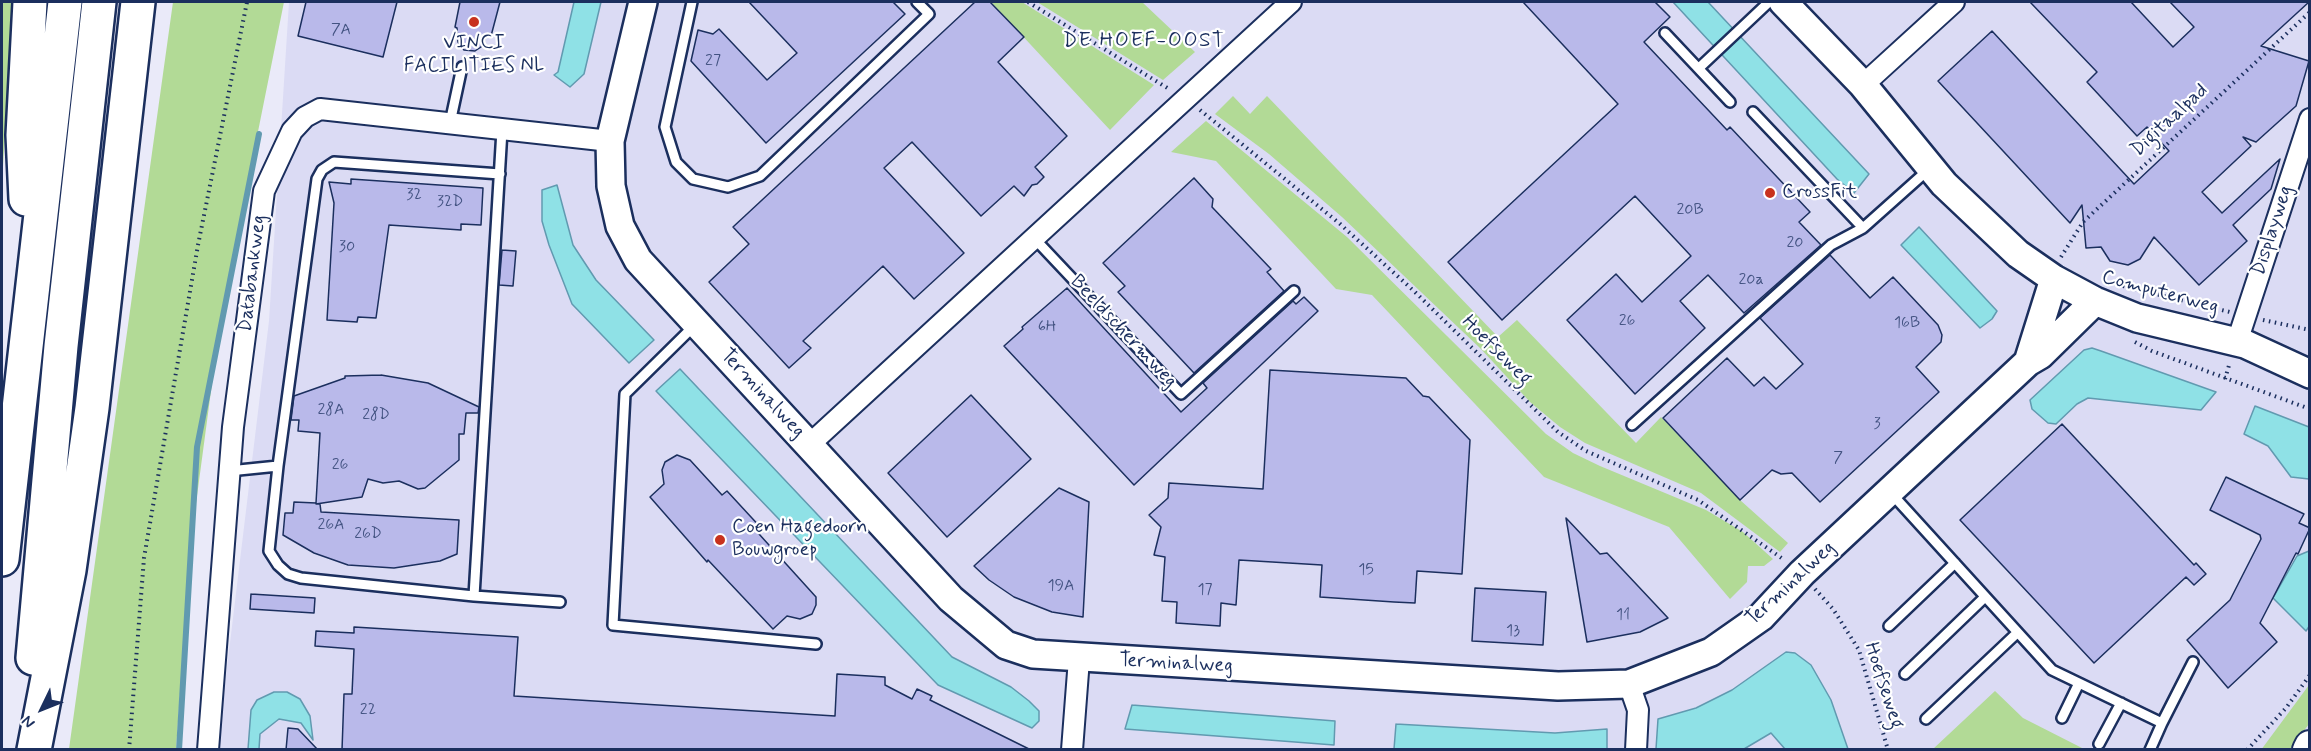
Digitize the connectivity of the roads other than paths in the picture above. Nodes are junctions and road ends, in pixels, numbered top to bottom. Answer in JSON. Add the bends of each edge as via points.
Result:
{"nodes":[{"id":1,"x":30,"y":2,"type":"edge"},
{"id":2,"x":65,"y":2,"type":"edge"},
{"id":3,"x":99,"y":2,"type":"edge"},
{"id":4,"x":138,"y":2,"type":"edge"},
{"id":5,"x":643,"y":2,"type":"edge"},
{"id":6,"x":692,"y":2,"type":"edge"},
{"id":7,"x":917,"y":2,"type":"edge"},
{"id":8,"x":1291,"y":2,"type":"edge"},
{"id":9,"x":1769,"y":2,"type":"edge"},
{"id":10,"x":1783,"y":2,"type":"edge"},
{"id":11,"x":1954,"y":2,"type":"edge"},
{"id":12,"x":1665,"y":33,"type":"dead end"},
{"id":13,"x":462,"y":68,"type":"dead end"},
{"id":14,"x":1699,"y":68,"type":"junction"},
{"id":15,"x":1863,"y":85,"type":"junction"},
{"id":16,"x":1730,"y":102,"type":"dead end"},
{"id":17,"x":1753,"y":112,"type":"dead end"},
{"id":18,"x":2310,"y":119,"type":"edge"},
{"id":19,"x":450,"y":123,"type":"junction"},
{"id":20,"x":502,"y":130,"type":"junction"},
{"id":21,"x":610,"y":141,"type":"junction"},
{"id":22,"x":1930,"y":167,"type":"junction"},
{"id":23,"x":500,"y":174,"type":"junction"},
{"id":24,"x":1863,"y":228,"type":"junction"},
{"id":25,"x":1034,"y":238,"type":"junction"},
{"id":26,"x":2061,"y":268,"type":"junction"},
{"id":27,"x":32,"y":288,"type":"junction"},
{"id":28,"x":1294,"y":291,"type":"dead end"},
{"id":29,"x":2095,"y":301,"type":"junction"},
{"id":30,"x":696,"y":324,"type":"junction"},
{"id":31,"x":2241,"y":343,"type":"junction"},
{"id":32,"x":2310,"y":351,"type":"edge"},
{"id":33,"x":2028,"y":362,"type":"junction"},
{"id":34,"x":2310,"y":374,"type":"edge"},
{"id":35,"x":1632,"y":425,"type":"dead end"},
{"id":36,"x":810,"y":444,"type":"junction"},
{"id":37,"x":278,"y":466,"type":"junction"},
{"id":38,"x":230,"y":471,"type":"junction"},
{"id":39,"x":1889,"y":491,"type":"junction"},
{"id":40,"x":2,"y":559,"type":"edge"},
{"id":41,"x":1955,"y":564,"type":"junction"},
{"id":42,"x":474,"y":596,"type":"junction"},
{"id":43,"x":1985,"y":597,"type":"junction"},
{"id":44,"x":560,"y":602,"type":"dead end"},
{"id":45,"x":1889,"y":626,"type":"dead end"},
{"id":46,"x":2017,"y":633,"type":"junction"},
{"id":47,"x":816,"y":645,"type":"dead end"},
{"id":48,"x":1079,"y":659,"type":"junction"},
{"id":49,"x":2193,"y":662,"type":"dead end"},
{"id":50,"x":1905,"y":674,"type":"dead end"},
{"id":51,"x":2079,"y":683,"type":"junction"},
{"id":52,"x":1629,"y":684,"type":"junction"},
{"id":53,"x":2121,"y":703,"type":"junction"},
{"id":54,"x":2062,"y":718,"type":"dead end"},
{"id":55,"x":1926,"y":719,"type":"dead end"},
{"id":56,"x":2162,"y":723,"type":"junction"},
{"id":57,"x":2099,"y":744,"type":"dead end"},
{"id":58,"x":25,"y":750,"type":"edge"},
{"id":59,"x":34,"y":750,"type":"edge"},
{"id":60,"x":208,"y":750,"type":"edge"},
{"id":61,"x":1072,"y":750,"type":"edge"},
{"id":62,"x":1636,"y":750,"type":"edge"},
{"id":63,"x":2150,"y":750,"type":"edge"}],
"edges":[{"from":1,"to":27,"type":"highway","via":[[22,135]]},
{"from":2,"to":27,"type":"highway"},
{"from":3,"to":58,"type":"highway","via":[[61,346]]},
{"from":4,"to":59,"type":"highway","via":[[92,408],[69,570]]},
{"from":5,"to":21,"type":"street","name":"Terminalweg"},
{"from":6,"to":7,"type":"lane","via":[[665,127],[676,162],[693,179],[728,187],[760,176],[929,14]]},
{"from":8,"to":25,"type":"street"},
{"from":9,"to":14,"type":"lane"},
{"from":10,"to":15,"type":"street","name":"Computerweg"},
{"from":11,"to":15,"type":"street"},
{"from":12,"to":14,"type":"lane"},
{"from":13,"to":19,"type":"lane"},
{"from":14,"to":16,"type":"lane"},
{"from":15,"to":22,"type":"street","name":"Computerweg"},
{"from":17,"to":24,"type":"lane"},
{"from":18,"to":31,"type":"street","name":"Displayweg","via":[[2246,316]]},
{"from":19,"to":20,"type":"street","name":"Databankweg"},
{"from":19,"to":38,"type":"street","name":"Databankweg","via":[[320,109],[292,131],[264,191]]},
{"from":20,"to":21,"type":"street","name":"Databankweg"},
{"from":20,"to":23,"type":"lane"},
{"from":21,"to":30,"type":"street","name":"Terminalweg","via":[[611,186],[620,226],[638,260]]},
{"from":22,"to":24,"type":"lane"},
{"from":22,"to":26,"type":"street","name":"Computerweg","via":[[1993,233]]},
{"from":23,"to":37,"type":"lane","via":[[334,162],[322,170],[317,179]]},
{"from":23,"to":42,"type":"lane"},
{"from":24,"to":35,"type":"lane","via":[[1831,245]]},
{"from":25,"to":28,"type":"lane","name":"Beeldschermweg","via":[[1181,394]]},
{"from":25,"to":36,"type":"street"},
{"from":26,"to":29,"type":"street","name":"Computerweg"},
{"from":26,"to":33,"type":"street","name":"Terminalweg"},
{"from":27,"to":40,"type":"highway"},
{"from":29,"to":31,"type":"street","name":"Computerweg","via":[[2137,318]]},
{"from":29,"to":33,"type":"street","name":"Terminalweg"},
{"from":30,"to":36,"type":"street","name":"Terminalweg"},
{"from":30,"to":47,"type":"lane","via":[[625,394],[613,625]]},
{"from":31,"to":32,"type":"street","name":"Computerweg"},
{"from":31,"to":34,"type":"street","name":"Computerweg"},
{"from":33,"to":39,"type":"street","name":"Terminalweg"},
{"from":36,"to":48,"type":"street","name":"Terminalweg","via":[[951,599],[979,624],[1006,645],[1033,654]]},
{"from":37,"to":38,"type":"lane"},
{"from":37,"to":42,"type":"lane","via":[[269,551],[288,574]]},
{"from":38,"to":60,"type":"street","name":"Databankweg"},
{"from":39,"to":41,"type":"lane"},
{"from":39,"to":52,"type":"street","name":"Terminalweg","via":[[1761,617],[1712,652]]},
{"from":41,"to":43,"type":"lane"},
{"from":41,"to":45,"type":"lane"},
{"from":42,"to":44,"type":"lane"},
{"from":43,"to":46,"type":"lane"},
{"from":43,"to":50,"type":"lane"},
{"from":46,"to":51,"type":"lane","via":[[2052,670]]},
{"from":46,"to":55,"type":"lane"},
{"from":48,"to":52,"type":"street","name":"Terminalweg","via":[[1558,686]]},
{"from":48,"to":61,"type":"street"},
{"from":49,"to":56,"type":"lane"},
{"from":51,"to":53,"type":"lane"},
{"from":51,"to":54,"type":"lane"},
{"from":52,"to":62,"type":"street","via":[[1638,710]]},
{"from":53,"to":56,"type":"lane"},
{"from":53,"to":57,"type":"lane"},
{"from":56,"to":63,"type":"lane"}]}
